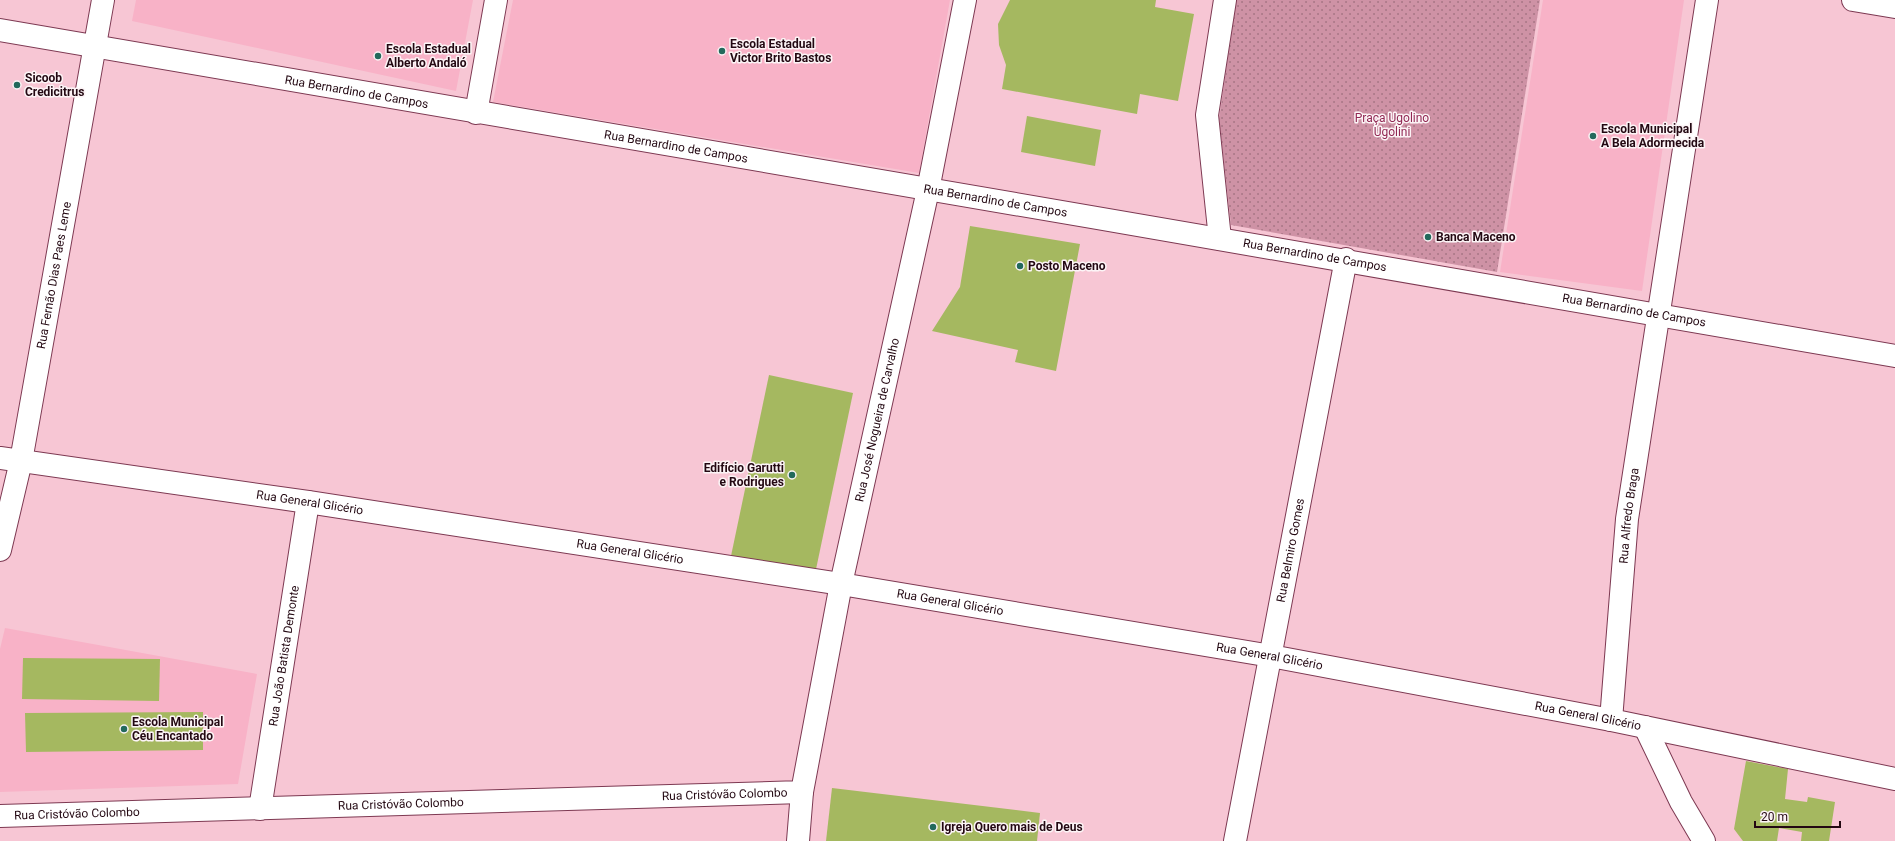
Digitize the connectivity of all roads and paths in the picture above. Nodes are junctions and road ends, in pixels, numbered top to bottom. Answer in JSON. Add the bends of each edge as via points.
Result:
{"nodes":[{"id":1,"x":103,"y":0,"type":"edge"},
{"id":2,"x":496,"y":0,"type":"edge"},
{"id":3,"x":965,"y":0,"type":"edge"},
{"id":4,"x":1225,"y":0,"type":"edge"},
{"id":5,"x":1707,"y":0,"type":"edge"},
{"id":6,"x":1853,"y":0,"type":"edge"},
{"id":7,"x":1895,"y":7,"type":"edge"},
{"id":8,"x":0,"y":30,"type":"edge"},
{"id":9,"x":95,"y":47,"type":"junction"},
{"id":10,"x":476,"y":113,"type":"junction"},
{"id":11,"x":928,"y":190,"type":"junction"},
{"id":12,"x":1220,"y":238,"type":"junction"},
{"id":13,"x":1346,"y":259,"type":"junction"},
{"id":14,"x":1658,"y":314,"type":"junction"},
{"id":15,"x":1895,"y":356,"type":"edge"},
{"id":16,"x":10,"y":459,"type":"edge"},
{"id":17,"x":308,"y":502,"type":"junction"},
{"id":18,"x":0,"y":550,"type":"edge"},
{"id":19,"x":841,"y":584,"type":"junction"},
{"id":20,"x":1271,"y":656,"type":"junction"},
{"id":21,"x":1610,"y":720,"type":"junction"},
{"id":22,"x":1645,"y":727,"type":"junction"},
{"id":23,"x":1895,"y":779,"type":"edge"},
{"id":24,"x":802,"y":792,"type":"junction"},
{"id":25,"x":260,"y":809,"type":"junction"},
{"id":26,"x":0,"y":816,"type":"edge"},
{"id":27,"x":798,"y":841,"type":"edge"},
{"id":28,"x":1235,"y":841,"type":"edge"},
{"id":29,"x":1704,"y":841,"type":"edge"}],
"edges":[{"from":1,"to":9,"type":"street","name":"Rua Fernão Dias Paes Leme"},
{"from":2,"to":10,"type":"street"},
{"from":3,"to":11,"type":"street","name":"Rua José Nogueira de Carvalho"},
{"from":4,"to":12,"type":"street","via":[[1207,115]]},
{"from":5,"to":14,"type":"street"},
{"from":6,"to":7,"type":"street"},
{"from":8,"to":9,"type":"street","name":"Rua Bernardino de Campos"},
{"from":9,"to":10,"type":"street","name":"Rua Bernardino de Campos"},
{"from":9,"to":16,"type":"street","name":"Rua Fernão Dias Paes Leme"},
{"from":10,"to":11,"type":"street","name":"Rua Bernardino de Campos"},
{"from":11,"to":12,"type":"street","name":"Rua Bernardino de Campos"},
{"from":11,"to":19,"type":"street","name":"Rua José Nogueira de Carvalho"},
{"from":12,"to":13,"type":"street","name":"Rua Bernardino de Campos"},
{"from":13,"to":14,"type":"street","name":"Rua Bernardino de Campos"},
{"from":13,"to":20,"type":"street","name":"Rua Belmiro Gomes"},
{"from":14,"to":15,"type":"street","name":"Rua Bernardino de Campos"},
{"from":14,"to":21,"type":"street","name":"Rua Alfredo Braga","via":[[1627,519]]},
{"from":16,"to":17,"type":"street","name":"Rua General Glicério"},
{"from":16,"to":18,"type":"street","name":"Rua Fernão Dias Paes Leme"},
{"from":17,"to":19,"type":"street","name":"Rua General Glicério"},
{"from":17,"to":25,"type":"street","name":"Rua João Batista Demonte"},
{"from":19,"to":20,"type":"street","name":"Rua General Glicério"},
{"from":19,"to":24,"type":"street","name":"Rua José Nogueira de Carvalho"},
{"from":20,"to":21,"type":"street","name":"Rua General Glicério"},
{"from":20,"to":28,"type":"street","name":"Rua Belmiro Gomes"},
{"from":21,"to":22,"type":"street","name":"Rua General Glicério"},
{"from":22,"to":23,"type":"street","name":"Rua General Glicério"},
{"from":22,"to":29,"type":"street","via":[[1681,802]]},
{"from":24,"to":25,"type":"street","name":"Rua Cristóvão Colombo"},
{"from":24,"to":27,"type":"street","name":"Rua José Nogueira de Carvalho"},
{"from":25,"to":26,"type":"street","name":"Rua Cristóvão Colombo"}]}
